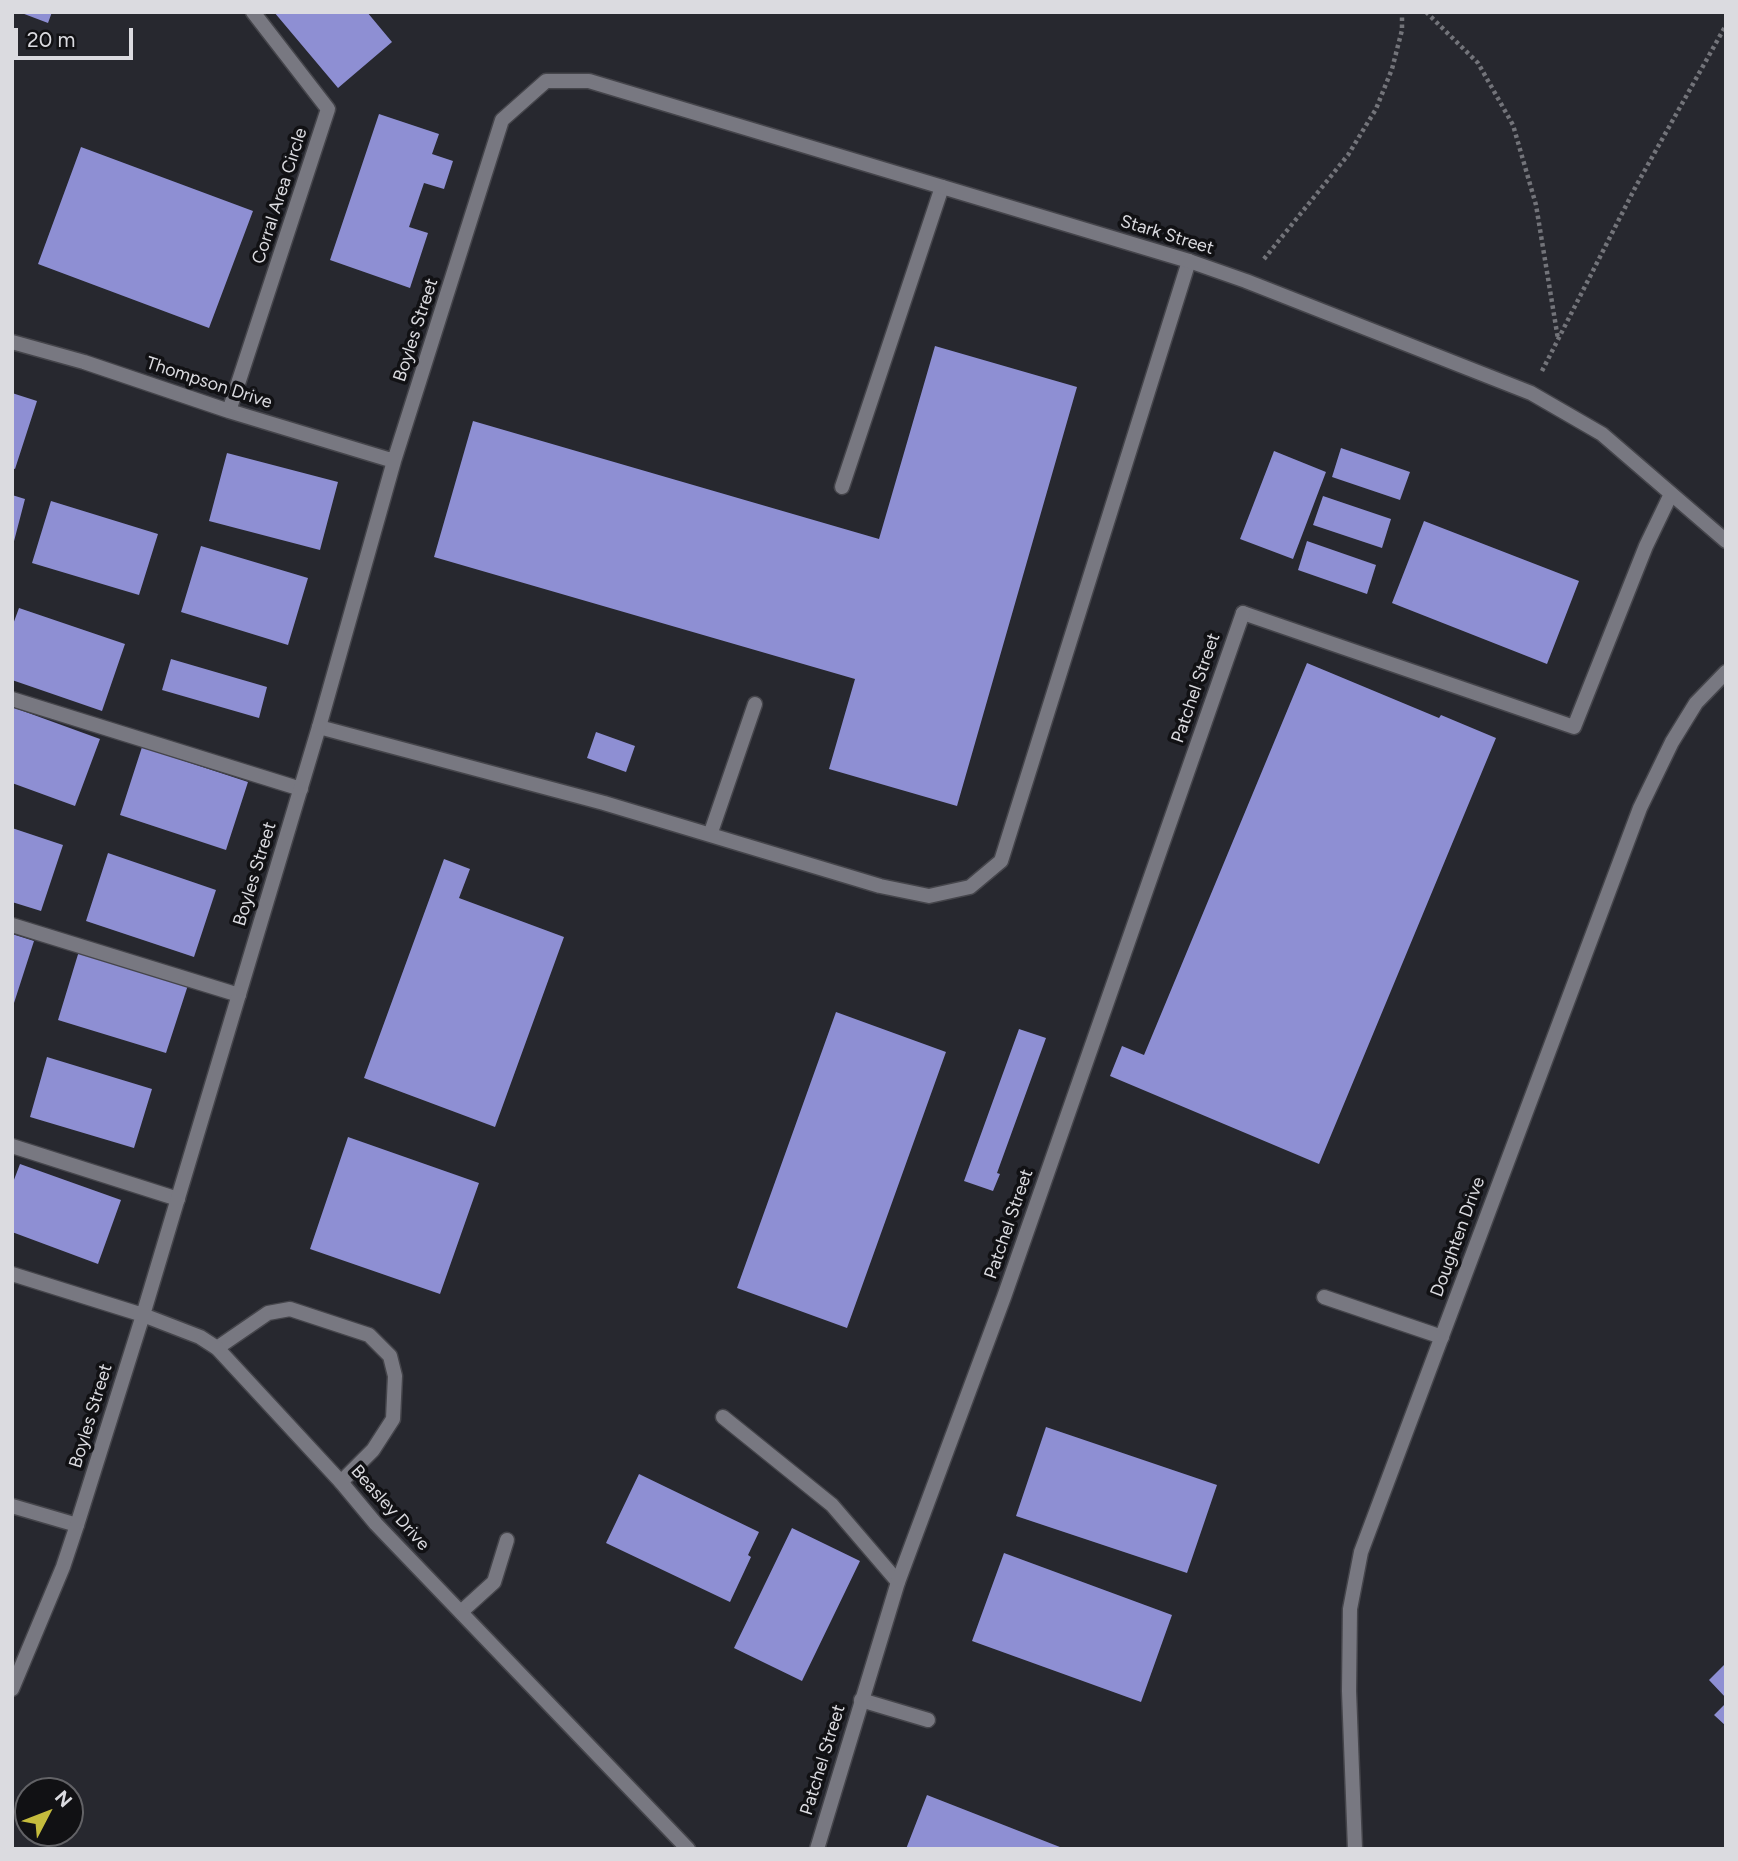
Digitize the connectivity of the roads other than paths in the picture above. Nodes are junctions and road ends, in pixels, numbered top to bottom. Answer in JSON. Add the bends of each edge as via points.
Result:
{"nodes":[{"id":1,"x":253,"y":12,"type":"edge"},
{"id":2,"x":546,"y":81,"type":"joint"},
{"id":3,"x":942,"y":187,"type":"junction"},
{"id":4,"x":1189,"y":261,"type":"junction"},
{"id":5,"x":12,"y":342,"type":"edge"},
{"id":6,"x":229,"y":411,"type":"junction"},
{"id":7,"x":394,"y":461,"type":"junction"},
{"id":8,"x":842,"y":487,"type":"dead end"},
{"id":9,"x":1671,"y":494,"type":"junction"},
{"id":10,"x":1726,"y":541,"type":"edge"},
{"id":11,"x":1726,"y":672,"type":"edge"},
{"id":12,"x":12,"y":699,"type":"edge"},
{"id":13,"x":755,"y":704,"type":"dead end"},
{"id":14,"x":320,"y":727,"type":"junction"},
{"id":15,"x":301,"y":789,"type":"junction"},
{"id":16,"x":710,"y":835,"type":"junction"},
{"id":17,"x":12,"y":925,"type":"edge"},
{"id":18,"x":239,"y":995,"type":"junction"},
{"id":19,"x":12,"y":1146,"type":"edge"},
{"id":20,"x":178,"y":1199,"type":"junction"},
{"id":21,"x":12,"y":1274,"type":"edge"},
{"id":22,"x":1324,"y":1297,"type":"dead end"},
{"id":23,"x":143,"y":1315,"type":"junction"},
{"id":24,"x":1442,"y":1337,"type":"junction"},
{"id":25,"x":217,"y":1348,"type":"junction"},
{"id":26,"x":723,"y":1417,"type":"dead end"},
{"id":27,"x":341,"y":1482,"type":"junction"},
{"id":28,"x":12,"y":1506,"type":"edge"},
{"id":29,"x":78,"y":1525,"type":"junction"},
{"id":30,"x":507,"y":1540,"type":"dead end"},
{"id":31,"x":898,"y":1582,"type":"junction"},
{"id":32,"x":461,"y":1612,"type":"junction"},
{"id":33,"x":12,"y":1689,"type":"edge"},
{"id":34,"x":862,"y":1700,"type":"junction"},
{"id":35,"x":928,"y":1720,"type":"dead end"},
{"id":36,"x":688,"y":1849,"type":"edge"},
{"id":37,"x":817,"y":1849,"type":"edge"},
{"id":38,"x":1355,"y":1849,"type":"edge"}],
"edges":[{"from":1,"to":6,"type":"street","name":"Corral Area Circle","via":[[328,109]]},
{"from":2,"to":3,"type":"street","name":"Stark Street","via":[[589,81]]},
{"from":2,"to":7,"type":"street","name":"Boyles Street","via":[[502,120]]},
{"from":3,"to":4,"type":"street","name":"Stark Street"},
{"from":3,"to":8,"type":"street"},
{"from":4,"to":9,"type":"street","name":"Stark Street","via":[[1531,393],[1602,434]]},
{"from":4,"to":16,"type":"street","via":[[1001,861],[970,887],[929,896],[880,886]]},
{"from":5,"to":6,"type":"street","name":"Thompson Drive"},
{"from":6,"to":7,"type":"street","name":"Thompson Drive"},
{"from":7,"to":14,"type":"street","name":"Boyles Street"},
{"from":9,"to":10,"type":"street","name":"Stark Street"},
{"from":9,"to":31,"type":"street","name":"Patchel Street","via":[[1574,727],[1243,613],[1008,1284]]},
{"from":11,"to":24,"type":"street","name":"Doughten Drive","via":[[1696,703],[1640,808]]},
{"from":12,"to":15,"type":"street"},
{"from":13,"to":16,"type":"street"},
{"from":14,"to":15,"type":"street","name":"Boyles Street"},
{"from":14,"to":16,"type":"street"},
{"from":15,"to":18,"type":"street","name":"Boyles Street"},
{"from":17,"to":18,"type":"street"},
{"from":18,"to":20,"type":"street","name":"Boyles Street"},
{"from":19,"to":20,"type":"street"},
{"from":20,"to":23,"type":"street","name":"Boyles Street"},
{"from":21,"to":23,"type":"street","name":"Beasley Drive"},
{"from":22,"to":24,"type":"street"},
{"from":23,"to":25,"type":"street","name":"Beasley Drive"},
{"from":23,"to":29,"type":"street","name":"Boyles Street"},
{"from":24,"to":38,"type":"street","name":"Doughten Drive","via":[[1361,1552],[1350,1609]]},
{"from":25,"to":27,"type":"street","name":"Beasley Drive"},
{"from":25,"to":27,"type":"street","via":[[268,1313],[290,1309],[369,1335],[390,1356],[393,1419],[373,1450]]},
{"from":26,"to":31,"type":"street","via":[[832,1505]]},
{"from":27,"to":32,"type":"street","name":"Beasley Drive"},
{"from":28,"to":29,"type":"street"},
{"from":29,"to":33,"type":"street","name":"Boyles Street"},
{"from":30,"to":32,"type":"street","via":[[494,1581]]},
{"from":31,"to":34,"type":"street","name":"Patchel Street"},
{"from":32,"to":36,"type":"street","name":"Beasley Drive"},
{"from":34,"to":35,"type":"street"},
{"from":34,"to":37,"type":"street","name":"Patchel Street"}]}
